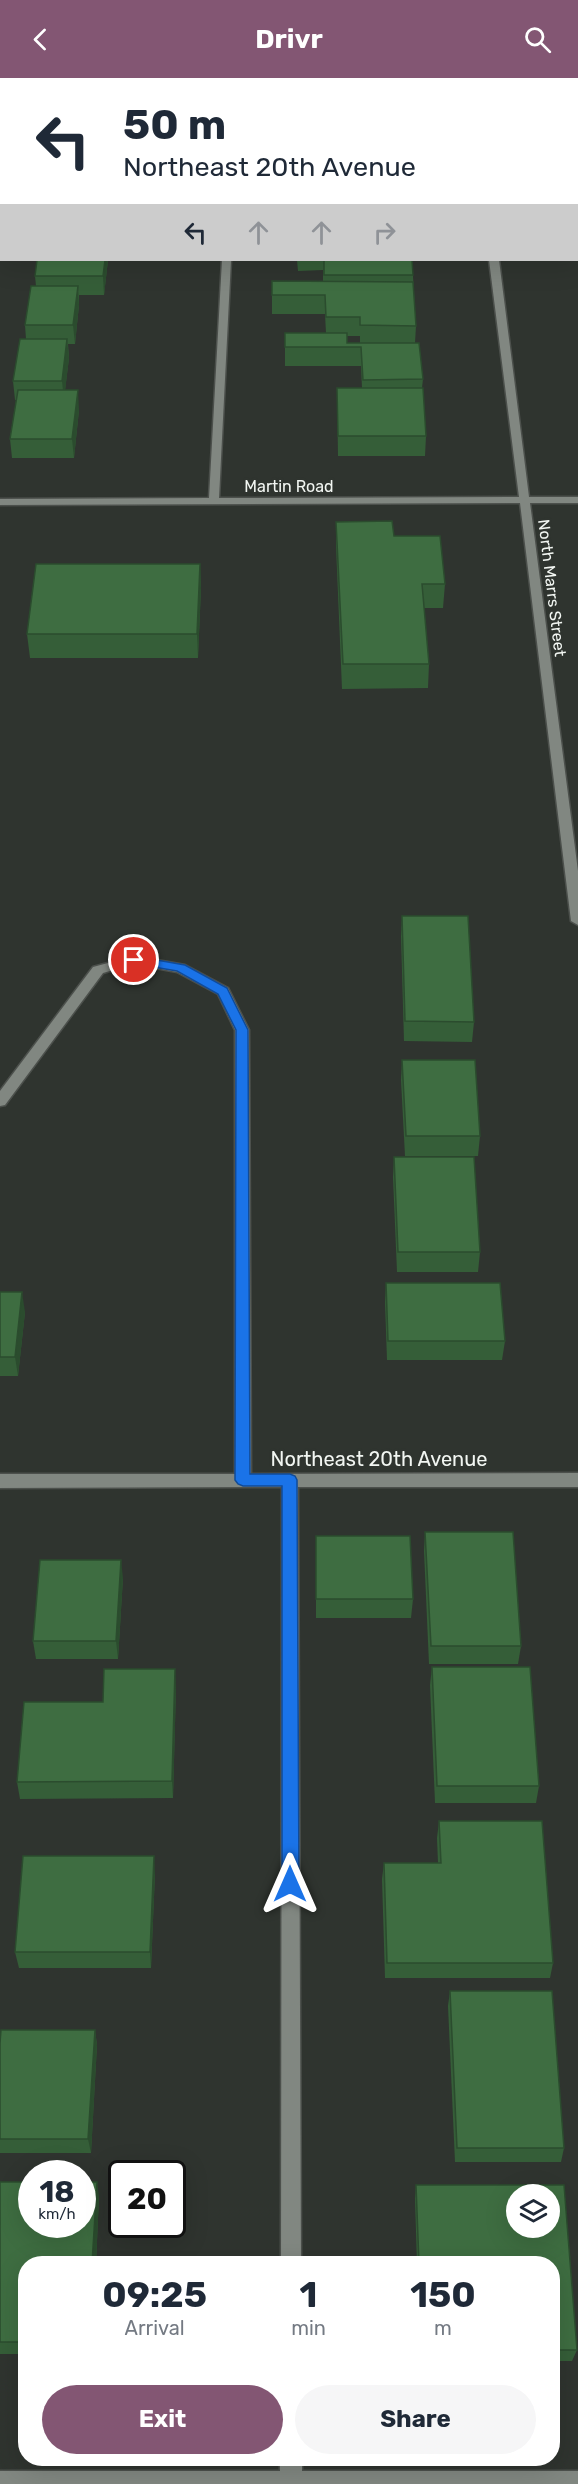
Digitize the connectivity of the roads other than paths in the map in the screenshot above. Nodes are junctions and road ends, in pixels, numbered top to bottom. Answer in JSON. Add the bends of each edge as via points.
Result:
{"nodes":[{"id":1,"x":226,"y":261,"type":"edge"},
{"id":2,"x":494,"y":261,"type":"edge"},
{"id":3,"x":524,"y":500,"type":"junction"},
{"id":4,"x":214,"y":501,"type":"junction"},
{"id":5,"x":578,"y":501,"type":"edge"},
{"id":6,"x":0,"y":502,"type":"edge"},
{"id":7,"x":578,"y":921,"type":"edge"},
{"id":8,"x":0,"y":1101,"type":"edge"},
{"id":9,"x":243,"y":1480,"type":"junction"},
{"id":10,"x":290,"y":1480,"type":"junction"},
{"id":11,"x":578,"y":1480,"type":"edge"},
{"id":12,"x":0,"y":1481,"type":"edge"},
{"id":13,"x":291,"y":2256,"type":"edge"},
{"id":14,"x":291,"y":2466,"type":"edge"},
{"id":15,"x":0,"y":2482,"type":"edge"},
{"id":16,"x":578,"y":2482,"type":"edge"},
{"id":17,"x":291,"y":2483,"type":"edge"}],
"edges":[{"from":1,"to":4,"type":"street"},
{"from":2,"to":3,"type":"street","name":"North Marrs Street"},
{"from":3,"to":4,"type":"street","name":"Martin Road"},
{"from":3,"to":5,"type":"street","name":"Martin Road"},
{"from":3,"to":7,"type":"street","name":"North Marrs Street"},
{"from":4,"to":6,"type":"street","name":"Martin Road"},
{"from":8,"to":9,"type":"street","via":[[98,970],[134,960],[180,968],[222,991],[242,1030]]},
{"from":9,"to":10,"type":"street","name":"Northeast 20th Avenue"},
{"from":9,"to":12,"type":"street","name":"Northeast 20th Avenue"},
{"from":10,"to":11,"type":"street","name":"Northeast 20th Avenue"},
{"from":10,"to":13,"type":"street"},
{"from":14,"to":17,"type":"street"},
{"from":15,"to":17,"type":"street"},
{"from":16,"to":17,"type":"street"}]}
